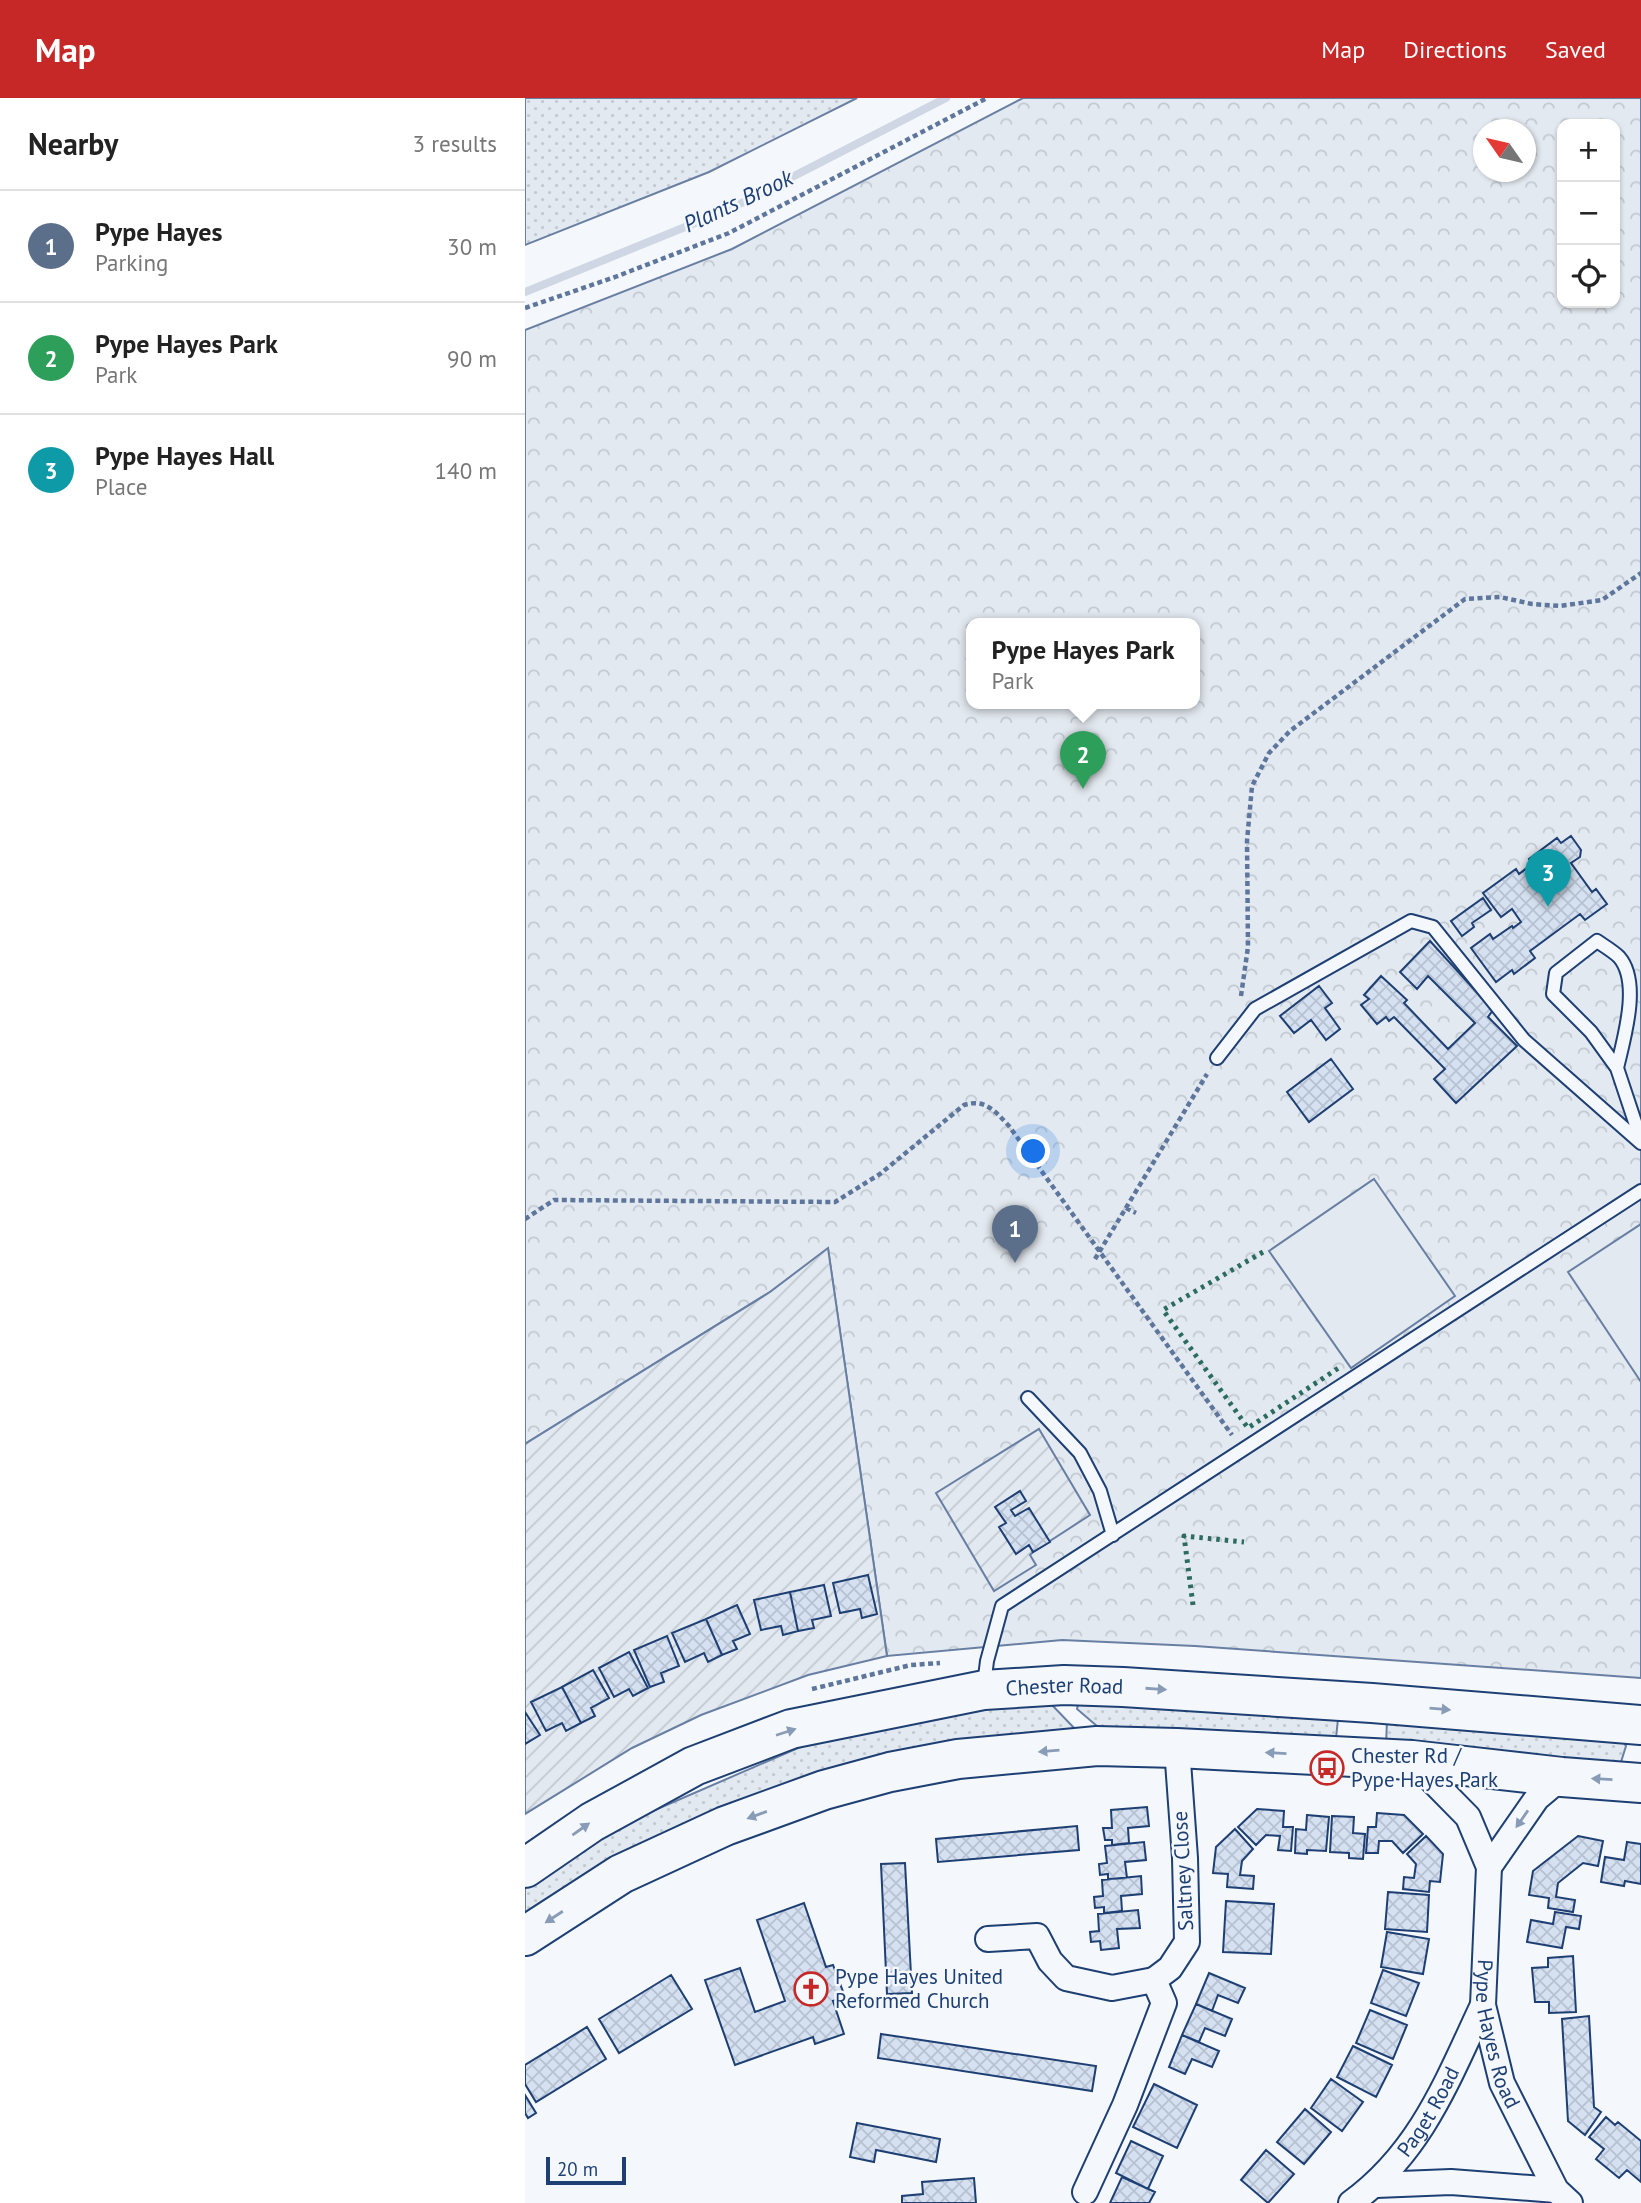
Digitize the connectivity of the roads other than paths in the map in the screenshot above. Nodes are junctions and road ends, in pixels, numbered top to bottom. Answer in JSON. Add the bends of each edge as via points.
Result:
{"nodes":[{"id":1,"x":1217,"y":1058,"type":"road end"},
{"id":2,"x":1617,"y":1068,"type":"junction"},
{"id":3,"x":1641,"y":1142,"type":"edge"},
{"id":4,"x":1641,"y":1191,"type":"edge"},
{"id":5,"x":1028,"y":1398,"type":"dead end"},
{"id":6,"x":1113,"y":1535,"type":"junction"},
{"id":7,"x":984,"y":1690,"type":"junction"},
{"id":8,"x":1373,"y":1703,"type":"junction"},
{"id":9,"x":1641,"y":1725,"type":"edge"},
{"id":10,"x":1177,"y":1748,"type":"junction"},
{"id":11,"x":1369,"y":1757,"type":"junction"},
{"id":12,"x":1412,"y":1760,"type":"junction"},
{"id":13,"x":1562,"y":1777,"type":"junction"},
{"id":14,"x":1641,"y":1783,"type":"edge"},
{"id":15,"x":1489,"y":1867,"type":"junction"},
{"id":16,"x":525,"y":1868,"type":"edge"},
{"id":17,"x":525,"y":1936,"type":"edge"},
{"id":18,"x":988,"y":1939,"type":"dead end"},
{"id":19,"x":1154,"y":1980,"type":"junction"},
{"id":20,"x":1483,"y":2005,"type":"junction"},
{"id":21,"x":1376,"y":2185,"type":"junction"},
{"id":22,"x":1086,"y":2192,"type":"dead end"},
{"id":23,"x":1563,"y":2196,"type":"edge"},
{"id":24,"x":1351,"y":2203,"type":"edge"}],
"edges":[{"from":1,"to":3,"type":"lane","via":[[1255,1009],[1411,921],[1433,927],[1524,1040]]},
{"from":2,"to":2,"type":"lane","via":[[1591,1032],[1553,994],[1556,973],[1597,941],[1620,958],[1630,979],[1630,1010]]},
{"from":2,"to":3,"type":"lane"},
{"from":4,"to":6,"type":"lane"},
{"from":5,"to":6,"type":"lane","via":[[1080,1453],[1100,1491]]},
{"from":6,"to":7,"type":"lane","via":[[1002,1606]]},
{"from":7,"to":8,"type":"highway","name":"Chester Road","one_way":true,"via":[[1064,1685]]},
{"from":16,"to":7,"type":"highway","name":"Chester Road","one_way":true,"via":[[591,1822],[694,1766],[790,1729]]},
{"from":8,"to":9,"type":"highway","name":"Chester Road","one_way":true},
{"from":8,"to":11,"type":"highway"},
{"from":11,"to":10,"type":"highway","one_way":true},
{"from":10,"to":17,"type":"highway","one_way":true,"via":[[1097,1746],[958,1759],[824,1790],[725,1826],[621,1874]]},
{"from":10,"to":19,"type":"street","name":"Saltney Close","via":[[1187,1942],[1170,1968]]},
{"from":11,"to":12,"type":"highway"},
{"from":12,"to":13,"type":"highway"},
{"from":12,"to":15,"type":"street","name":"Pype Hayes Road","via":[[1468,1817]]},
{"from":14,"to":13,"type":"highway","one_way":true},
{"from":13,"to":15,"type":"street","one_way":true,"via":[[1537,1798]]},
{"from":15,"to":20,"type":"street","name":"Pype Hayes Road"},
{"from":18,"to":19,"type":"street","via":[[1037,1936],[1050,1961],[1066,1978],[1112,1988]]},
{"from":19,"to":22,"type":"street","via":[[1164,2003]]},
{"from":20,"to":21,"type":"street","name":"Paget Road","via":[[1427,2120]]},
{"from":20,"to":23,"type":"street","name":"Pype Hayes Road","via":[[1502,2082]]},
{"from":21,"to":23,"type":"street","name":"Pype Hayes Road","via":[[1451,2182]]},
{"from":21,"to":24,"type":"street","name":"Paget Road"}]}
